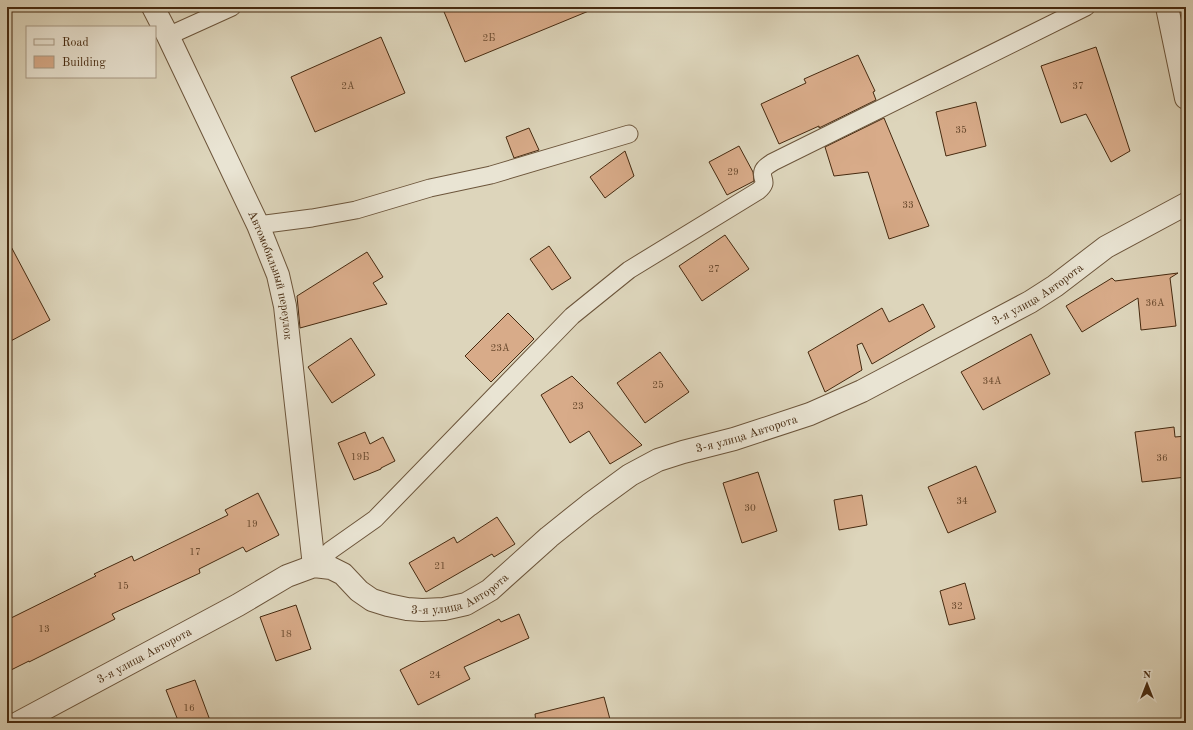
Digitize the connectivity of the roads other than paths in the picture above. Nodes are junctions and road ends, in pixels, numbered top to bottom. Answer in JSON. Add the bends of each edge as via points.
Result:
{"nodes":[{"id":1,"x":153,"y":7,"type":"edge"},
{"id":2,"x":232,"y":7,"type":"edge"},
{"id":3,"x":1086,"y":7,"type":"edge"},
{"id":4,"x":1166,"y":7,"type":"edge"},
{"id":5,"x":168,"y":36,"type":"junction"},
{"id":6,"x":1186,"y":98,"type":"edge"},
{"id":7,"x":629,"y":134,"type":"dead end"},
{"id":8,"x":1186,"y":204,"type":"edge"},
{"id":9,"x":258,"y":225,"type":"junction"},
{"id":10,"x":314,"y":566,"type":"junction"},
{"id":11,"x":18,"y":723,"type":"edge"}],
"edges":[{"from":1,"to":5,"type":"street","name":"Автомобильный переулок"},
{"from":2,"to":5,"type":"lane"},
{"from":3,"to":10,"type":"lane","name":"3-я улица Авторота","via":[[765,167],[763,187],[758,191],[629,270],[572,316],[375,519],[331,550]]},
{"from":4,"to":6,"type":"street"},
{"from":5,"to":9,"type":"street","name":"Автомобильный переулок"},
{"from":7,"to":9,"type":"lane","via":[[492,175],[430,188],[356,210]]},
{"from":8,"to":10,"type":"street","name":"3-я улица Авторота","via":[[1106,247],[1030,302],[862,391],[810,414],[658,460],[630,475],[549,537],[490,590],[466,604],[422,610],[388,605],[363,594],[343,574],[331,568]]},
{"from":9,"to":10,"type":"street","name":"Автомобильный переулок","via":[[278,276],[285,306]]},
{"from":10,"to":11,"type":"street","name":"3-я улица Авторота","via":[[287,576]]}]}
